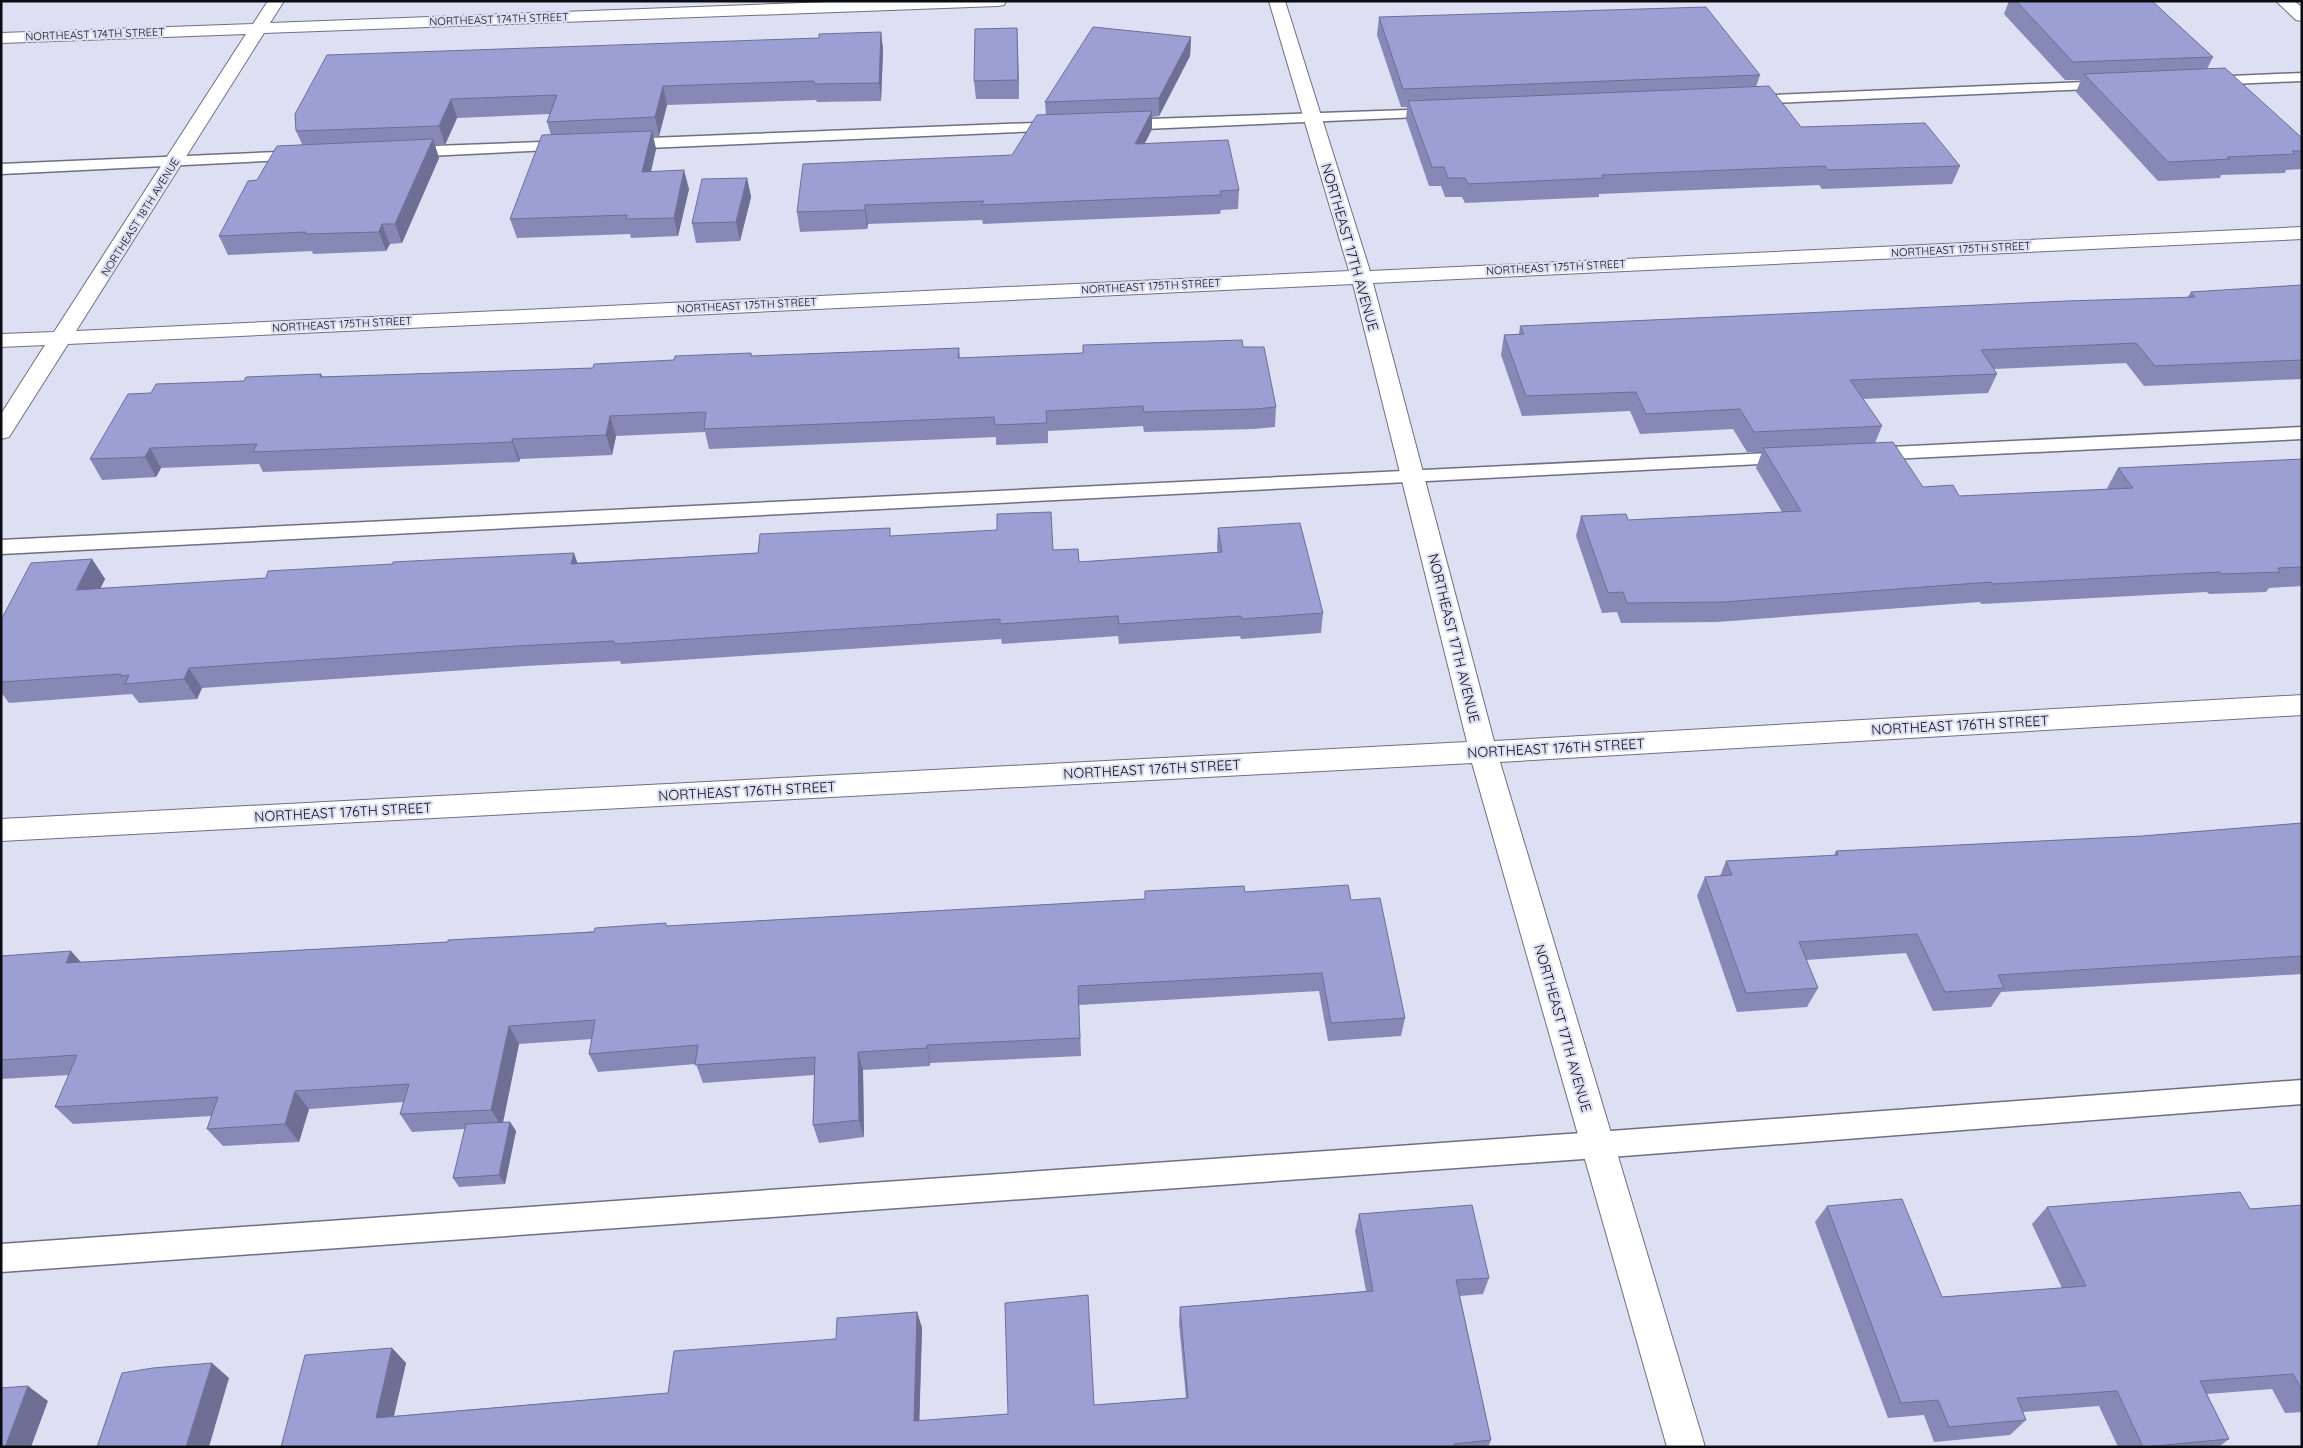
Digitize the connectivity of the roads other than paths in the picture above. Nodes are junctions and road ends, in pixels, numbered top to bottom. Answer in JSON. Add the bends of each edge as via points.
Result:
{"nodes":[{"id":1,"x":276,"y":1,"type":"edge"},
{"id":2,"x":998,"y":1,"type":"edge"},
{"id":3,"x":1277,"y":1,"type":"edge"},
{"id":4,"x":2284,"y":1,"type":"edge"},
{"id":5,"x":2302,"y":16,"type":"edge"},
{"id":6,"x":259,"y":28,"type":"junction"},
{"id":7,"x":1,"y":38,"type":"edge"},
{"id":8,"x":2302,"y":77,"type":"edge"},
{"id":9,"x":2193,"y":82,"type":"edge"},
{"id":10,"x":2124,"y":84,"type":"edge"},
{"id":11,"x":1738,"y":100,"type":"edge"},
{"id":12,"x":1451,"y":112,"type":"edge"},
{"id":13,"x":1312,"y":118,"type":"junction"},
{"id":14,"x":1103,"y":126,"type":"edge"},
{"id":15,"x":1073,"y":127,"type":"edge"},
{"id":16,"x":604,"y":144,"type":"edge"},
{"id":17,"x":584,"y":145,"type":"edge"},
{"id":18,"x":395,"y":152,"type":"edge"},
{"id":19,"x":315,"y":156,"type":"edge"},
{"id":20,"x":175,"y":161,"type":"junction"},
{"id":21,"x":1,"y":169,"type":"edge"},
{"id":22,"x":2302,"y":233,"type":"edge"},
{"id":23,"x":1360,"y":276,"type":"junction"},
{"id":24,"x":63,"y":338,"type":"junction"},
{"id":25,"x":1,"y":341,"type":"edge"},
{"id":26,"x":1,"y":432,"type":"edge"},
{"id":27,"x":2302,"y":433,"type":"edge"},
{"id":28,"x":1847,"y":455,"type":"edge"},
{"id":29,"x":1808,"y":457,"type":"edge"},
{"id":30,"x":1412,"y":477,"type":"junction"},
{"id":31,"x":1,"y":547,"type":"edge"},
{"id":32,"x":2302,"y":705,"type":"edge"},
{"id":33,"x":1483,"y":752,"type":"junction"},
{"id":34,"x":1,"y":830,"type":"edge"},
{"id":35,"x":2302,"y":1092,"type":"edge"},
{"id":36,"x":1598,"y":1145,"type":"junction"},
{"id":37,"x":1,"y":1258,"type":"edge"},
{"id":38,"x":1686,"y":1447,"type":"edge"}],
"edges":[{"from":1,"to":6,"type":"street","name":"NORTHEAST 18TH AVENUE"},
{"from":2,"to":6,"type":"street","name":"NORTHEAST 174TH STREET"},
{"from":3,"to":13,"type":"street","name":"NORTHEAST 17TH AVENUE"},
{"from":4,"to":5,"type":"street"},
{"from":6,"to":7,"type":"street","name":"NORTHEAST 174TH STREET"},
{"from":6,"to":20,"type":"street","name":"NORTHEAST 18TH AVENUE"},
{"from":8,"to":9,"type":"lane"},
{"from":10,"to":11,"type":"lane"},
{"from":12,"to":13,"type":"lane"},
{"from":13,"to":14,"type":"lane"},
{"from":13,"to":23,"type":"street","name":"NORTHEAST 17TH AVENUE"},
{"from":15,"to":16,"type":"lane"},
{"from":17,"to":18,"type":"lane"},
{"from":19,"to":20,"type":"lane"},
{"from":20,"to":21,"type":"lane"},
{"from":20,"to":24,"type":"street","name":"NORTHEAST 18TH AVENUE"},
{"from":22,"to":23,"type":"street","name":"NORTHEAST 175TH STREET"},
{"from":23,"to":24,"type":"street","name":"NORTHEAST 175TH STREET"},
{"from":23,"to":30,"type":"street","name":"NORTHEAST 17TH AVENUE"},
{"from":24,"to":25,"type":"street","name":"NORTHEAST 175TH STREET"},
{"from":24,"to":26,"type":"street","name":"NORTHEAST 18TH AVENUE"},
{"from":27,"to":28,"type":"lane"},
{"from":29,"to":30,"type":"lane"},
{"from":30,"to":31,"type":"lane"},
{"from":30,"to":33,"type":"street","name":"NORTHEAST 17TH AVENUE"},
{"from":32,"to":33,"type":"street","name":"NORTHEAST 176TH STREET"},
{"from":33,"to":34,"type":"street","name":"NORTHEAST 176TH STREET"},
{"from":33,"to":36,"type":"street","name":"NORTHEAST 17TH AVENUE"},
{"from":35,"to":36,"type":"lane"},
{"from":36,"to":37,"type":"lane"},
{"from":36,"to":38,"type":"street","name":"NORTHEAST 17TH AVENUE"}]}
